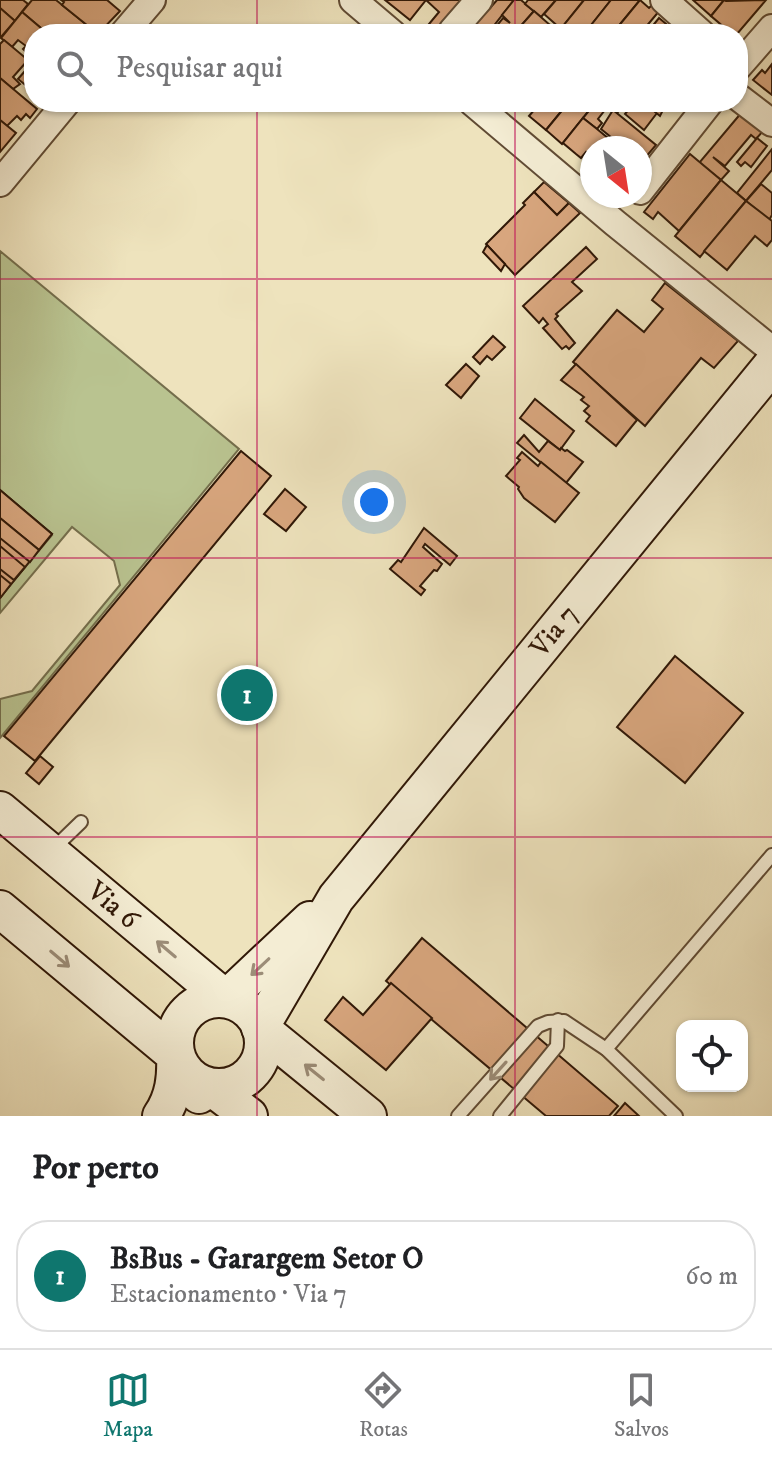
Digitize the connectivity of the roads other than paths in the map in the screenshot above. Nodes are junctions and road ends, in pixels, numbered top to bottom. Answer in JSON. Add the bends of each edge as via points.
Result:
{"nodes":[{"id":1,"x":152,"y":0,"type":"edge"},
{"id":2,"x":353,"y":0,"type":"edge"},
{"id":3,"x":479,"y":0,"type":"edge"},
{"id":4,"x":664,"y":0,"type":"edge"},
{"id":5,"x":132,"y":24,"type":"edge"},
{"id":6,"x":381,"y":24,"type":"edge"},
{"id":7,"x":458,"y":24,"type":"edge"},
{"id":8,"x":691,"y":24,"type":"edge"},
{"id":9,"x":772,"y":28,"type":"edge"},
{"id":10,"x":748,"y":56,"type":"edge"},
{"id":11,"x":748,"y":105,"type":"edge"},
{"id":12,"x":59,"y":112,"type":"edge"},
{"id":13,"x":484,"y":112,"type":"edge"},
{"id":14,"x":702,"y":112,"type":"edge"},
{"id":15,"x":772,"y":123,"type":"edge"},
{"id":16,"x":652,"y":176,"type":"edge"},
{"id":17,"x":0,"y":183,"type":"edge"},
{"id":18,"x":627,"y":208,"type":"edge"},
{"id":19,"x":615,"y":223,"type":"junction"},
{"id":20,"x":772,"y":350,"type":"edge"},
{"id":21,"x":772,"y":365,"type":"edge"},
{"id":22,"x":0,"y":810,"type":"edge"},
{"id":23,"x":81,"y":822,"type":"dead end"},
{"id":24,"x":50,"y":852,"type":"junction"},
{"id":25,"x":772,"y":855,"type":"edge"},
{"id":26,"x":336,"y":898,"type":"junction"},
{"id":27,"x":0,"y":909,"type":"edge"},
{"id":28,"x":226,"y":999,"type":"junction"},
{"id":29,"x":558,"y":1020,"type":"junction"},
{"id":30,"x":260,"y":1028,"type":"junction"},
{"id":31,"x":606,"y":1049,"type":"junction"},
{"id":32,"x":175,"y":1055,"type":"junction"},
{"id":33,"x":211,"y":1087,"type":"junction"},
{"id":34,"x":161,"y":1116,"type":"edge"},
{"id":35,"x":176,"y":1116,"type":"edge"},
{"id":36,"x":249,"y":1116,"type":"edge"},
{"id":37,"x":368,"y":1116,"type":"edge"},
{"id":38,"x":458,"y":1116,"type":"edge"},
{"id":39,"x":500,"y":1116,"type":"edge"},
{"id":40,"x":676,"y":1116,"type":"edge"}],
"edges":[{"from":1,"to":5,"type":"street"},
{"from":2,"to":6,"type":"street"},
{"from":3,"to":7,"type":"street"},
{"from":4,"to":8,"type":"street"},
{"from":9,"to":10,"type":"street"},
{"from":11,"to":15,"type":"street"},
{"from":12,"to":17,"type":"street"},
{"from":13,"to":19,"type":"street"},
{"from":14,"to":16,"type":"street"},
{"from":18,"to":19,"type":"street"},
{"from":19,"to":20,"type":"street"},
{"from":21,"to":26,"type":"main road","name":"Via 7"},
{"from":22,"to":24,"type":"main road","name":"Via 6"},
{"from":23,"to":24,"type":"lane"},
{"from":28,"to":24,"type":"main road","name":"Via 6","one_way":true},
{"from":25,"to":31,"type":"lane"},
{"from":26,"to":28,"type":"main road","name":"Via 7","one_way":true},
{"from":26,"to":30,"type":"main road","name":"Via 7"},
{"from":27,"to":32,"type":"main road","one_way":true},
{"from":28,"to":30,"type":"main road","via":[[253,1014]]},
{"from":28,"to":32,"type":"main road","via":[[203,1001],[186,1012],[177,1027]]},
{"from":29,"to":31,"type":"lane"},
{"from":29,"to":38,"type":"lane","one_way":true,"via":[[538,1026]]},
{"from":29,"to":39,"type":"lane","via":[[557,1046]]},
{"from":30,"to":33,"type":"main road","via":[[263,1043],[253,1071],[241,1081]]},
{"from":37,"to":30,"type":"main road","one_way":true},
{"from":31,"to":40,"type":"lane"},
{"from":32,"to":33,"type":"main road","via":[[183,1070]]},
{"from":32,"to":34,"type":"main road","via":[[176,1080]]},
{"from":33,"to":35,"type":"main road"},
{"from":33,"to":36,"type":"main road"}]}
